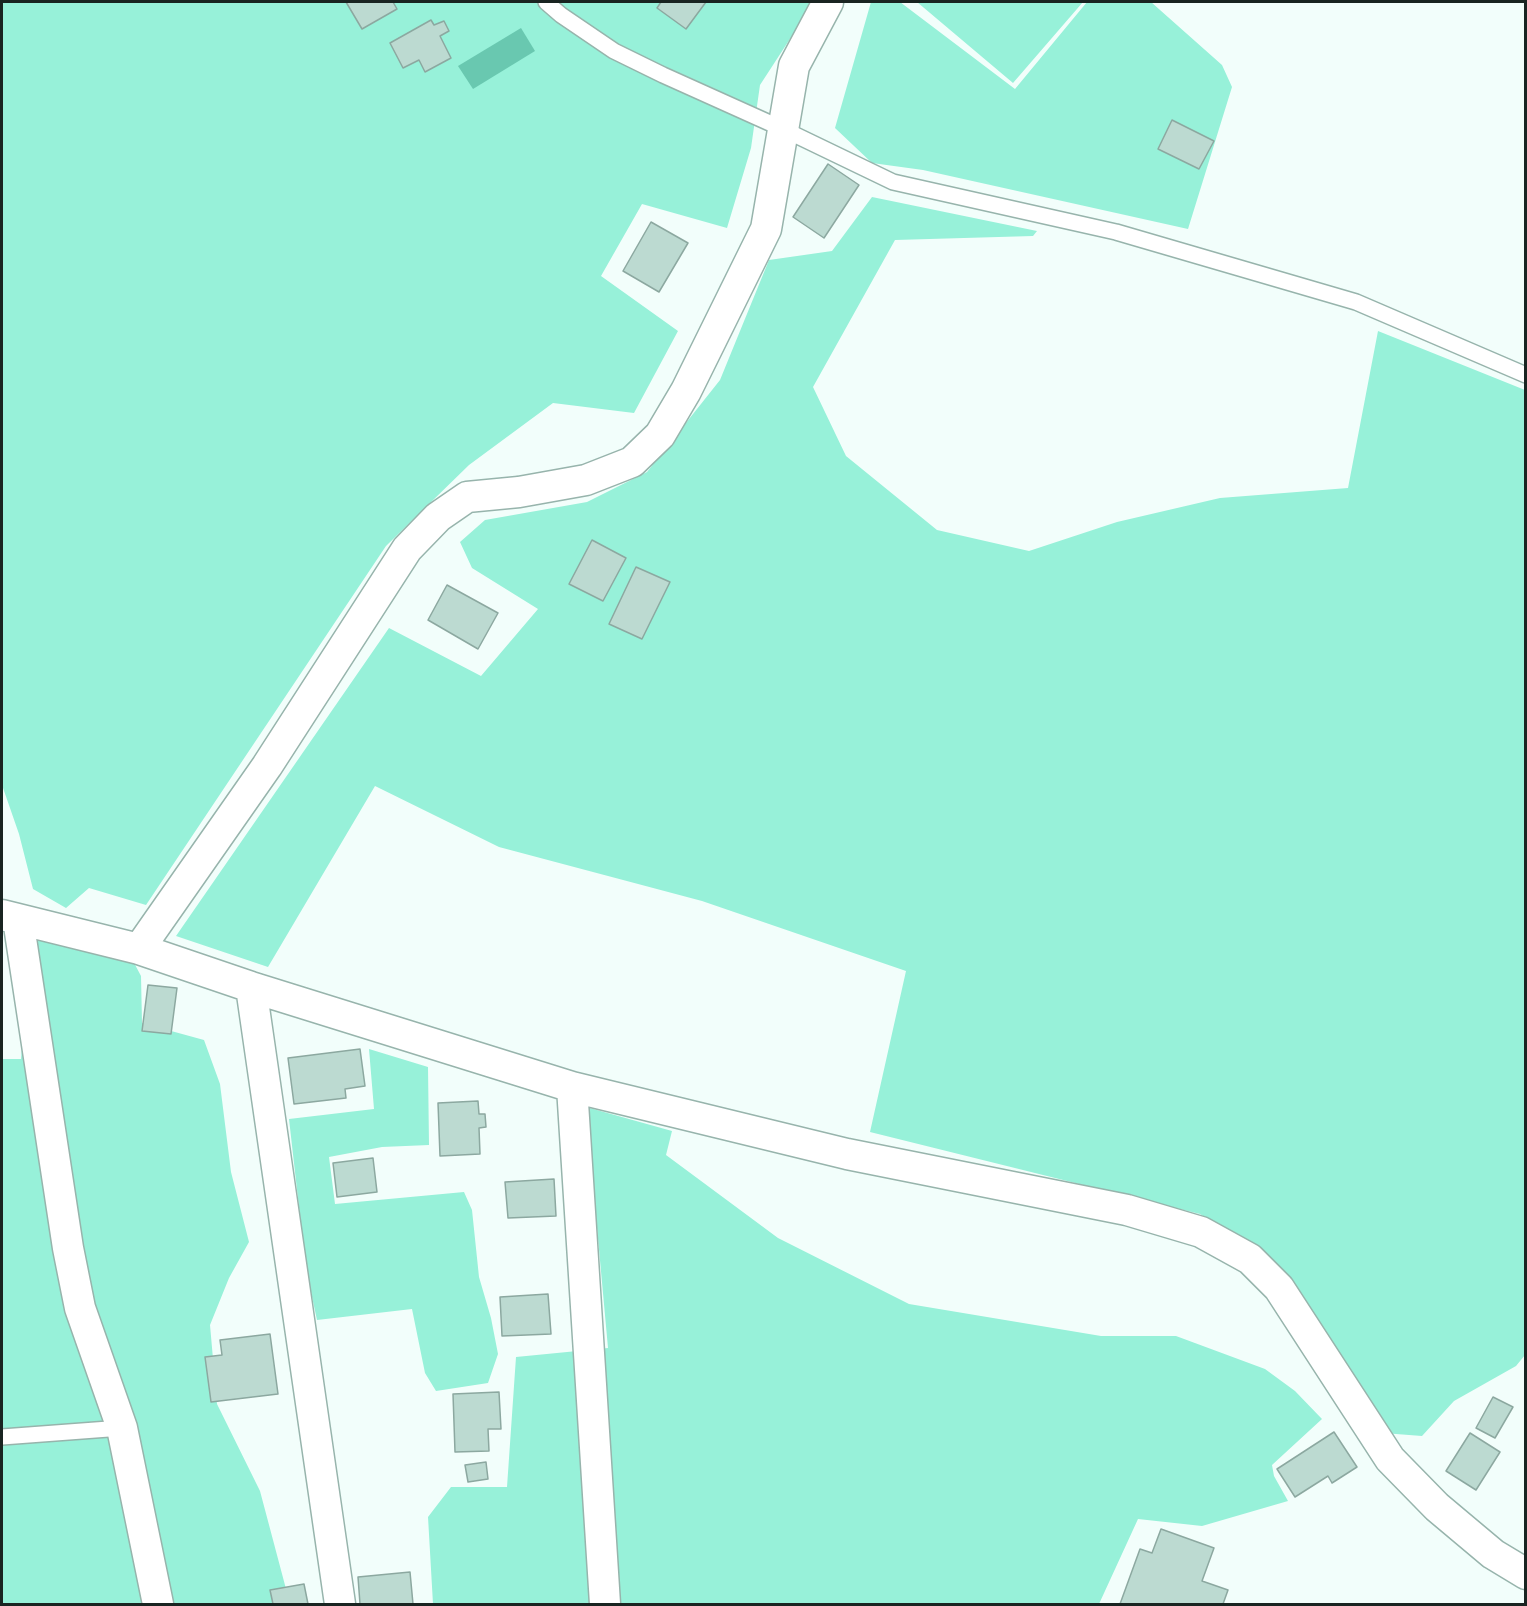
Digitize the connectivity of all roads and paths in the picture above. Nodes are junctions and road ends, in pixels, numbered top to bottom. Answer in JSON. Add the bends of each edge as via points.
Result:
{"nodes":[{"id":1,"x":546,"y":2,"type":"edge"},
{"id":2,"x":828,"y":2,"type":"edge"},
{"id":3,"x":783,"y":129,"type":"junction"},
{"id":4,"x":1526,"y":375,"type":"edge"},
{"id":5,"x":10,"y":917,"type":"edge"},
{"id":6,"x":139,"y":949,"type":"junction"},
{"id":7,"x":251,"y":987,"type":"junction"},
{"id":8,"x":572,"y":1087,"type":"junction"},
{"id":9,"x":122,"y":1428,"type":"junction"},
{"id":10,"x":2,"y":1437,"type":"edge"},
{"id":11,"x":1526,"y":1574,"type":"edge"},
{"id":12,"x":158,"y":1605,"type":"edge"},
{"id":13,"x":340,"y":1605,"type":"edge"},
{"id":14,"x":605,"y":1605,"type":"edge"}],
"edges":[{"from":1,"to":3,"type":"lane","via":[[614,51]]},
{"from":2,"to":3,"type":"street","via":[[794,66]]},
{"from":3,"to":4,"type":"lane","via":[[893,182],[1116,232],[1356,302]]},
{"from":3,"to":6,"type":"street","via":[[766,229],[660,435],[632,462],[586,480],[467,497],[438,517],[407,549],[267,765]]},
{"from":5,"to":6,"type":"street"},
{"from":5,"to":9,"type":"street","via":[[80,1308]]},
{"from":6,"to":7,"type":"street"},
{"from":7,"to":8,"type":"street"},
{"from":7,"to":13,"type":"street"},
{"from":8,"to":11,"type":"street","via":[[847,1154],[1127,1210],[1201,1232],[1250,1259],[1279,1288],[1390,1460],[1492,1554]]},
{"from":8,"to":14,"type":"street"},
{"from":9,"to":10,"type":"lane"},
{"from":9,"to":12,"type":"street"}]}
